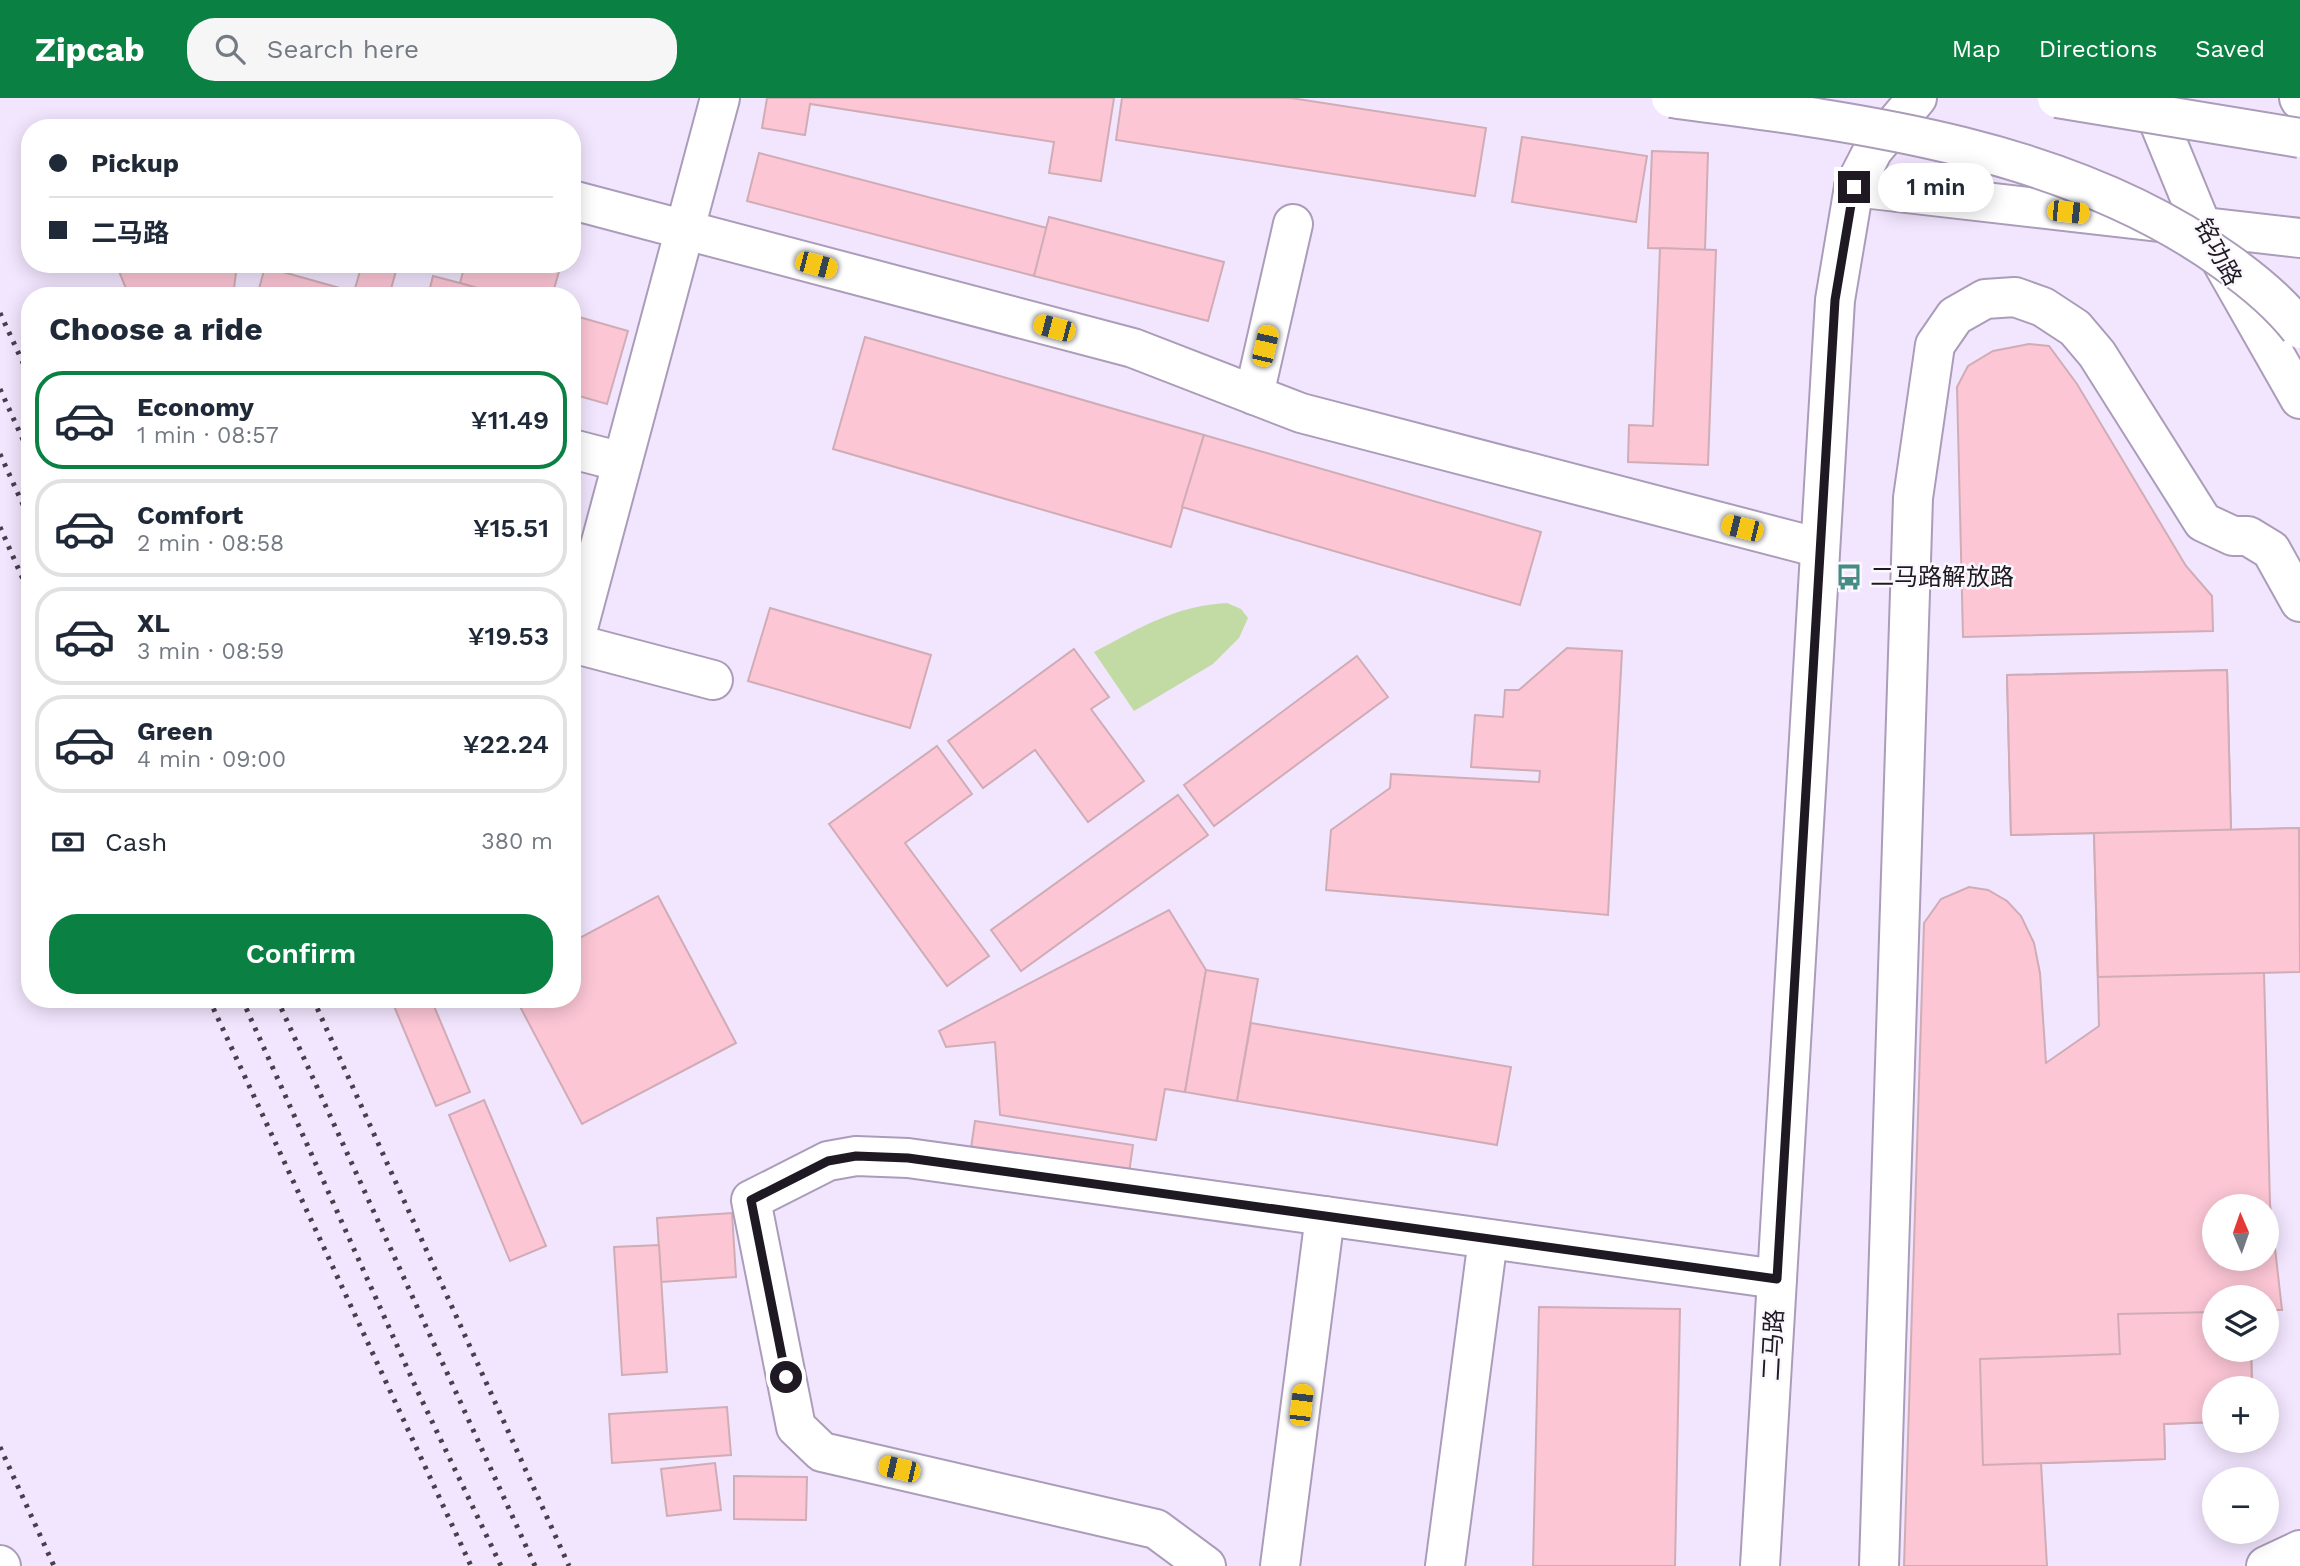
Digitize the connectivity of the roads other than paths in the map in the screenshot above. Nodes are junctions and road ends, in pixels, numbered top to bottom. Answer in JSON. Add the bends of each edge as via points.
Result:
{"nodes":[{"id":1,"x":720,"y":98,"type":"edge"},
{"id":2,"x":1671,"y":98,"type":"edge"},
{"id":3,"x":1917,"y":98,"type":"edge"},
{"id":4,"x":2057,"y":98,"type":"edge"},
{"id":5,"x":2149,"y":98,"type":"edge"},
{"id":6,"x":2300,"y":138,"type":"edge"},
{"id":7,"x":1854,"y":187,"type":"junction"},
{"id":8,"x":581,"y":202,"type":"edge"},
{"id":9,"x":1293,"y":224,"type":"dead end"},
{"id":10,"x":2202,"y":227,"type":"junction"},
{"id":11,"x":684,"y":230,"type":"junction"},
{"id":12,"x":2300,"y":238,"type":"edge"},
{"id":13,"x":2300,"y":329,"type":"edge"},
{"id":14,"x":1254,"y":395,"type":"junction"},
{"id":15,"x":2300,"y":399,"type":"edge"},
{"id":16,"x":581,"y":451,"type":"edge"},
{"id":17,"x":622,"y":462,"type":"junction"},
{"id":18,"x":1820,"y":548,"type":"junction"},
{"id":19,"x":2300,"y":602,"type":"edge"},
{"id":20,"x":581,"y":613,"type":"edge"},
{"id":21,"x":581,"y":645,"type":"edge"},
{"id":22,"x":713,"y":680,"type":"dead end"},
{"id":23,"x":1325,"y":1216,"type":"junction"},
{"id":24,"x":1489,"y":1239,"type":"junction"},
{"id":25,"x":1777,"y":1279,"type":"junction"},
{"id":26,"x":2300,"y":1550,"type":"edge"},
{"id":27,"x":1206,"y":1566,"type":"edge"},
{"id":28,"x":1280,"y":1566,"type":"edge"},
{"id":29,"x":1445,"y":1566,"type":"edge"},
{"id":30,"x":1760,"y":1566,"type":"edge"},
{"id":31,"x":1879,"y":1566,"type":"edge"},
{"id":32,"x":2266,"y":1566,"type":"edge"}],
"edges":[{"from":1,"to":11,"type":"street"},
{"from":2,"to":13,"type":"street","bridge":true,"via":[[1846,122],[1962,148],[2102,191],[2196,240],[2247,277]]},
{"from":3,"to":7,"type":"street","name":"二马路","via":[[1872,150]]},
{"from":4,"to":6,"type":"street","bridge":true},
{"from":5,"to":10,"type":"street","name":"铭功路"},
{"from":7,"to":10,"type":"street"},
{"from":7,"to":18,"type":"street","name":"二马路","via":[[1835,300]]},
{"from":8,"to":11,"type":"street"},
{"from":9,"to":14,"type":"street"},
{"from":10,"to":12,"type":"street"},
{"from":10,"to":15,"type":"street","name":"铭功路"},
{"from":11,"to":14,"type":"street","via":[[1133,348]]},
{"from":11,"to":17,"type":"street"},
{"from":14,"to":18,"type":"street","via":[[1301,414]]},
{"from":16,"to":17,"type":"street"},
{"from":17,"to":20,"type":"street"},
{"from":18,"to":25,"type":"street","name":"二马路"},
{"from":19,"to":31,"type":"street","via":[[2271,551],[2248,536],[2233,536],[2203,522],[2076,328],[2043,307],[2015,297],[1985,299],[1955,316],[1935,345],[1913,498]]},
{"from":21,"to":22,"type":"street"},
{"from":23,"to":24,"type":"street"},
{"from":23,"to":27,"type":"street","via":[[908,1158],[856,1156],[828,1161],[751,1200],[796,1427],[821,1452],[1156,1529]]},
{"from":23,"to":28,"type":"street"},
{"from":24,"to":25,"type":"street"},
{"from":24,"to":29,"type":"street"},
{"from":25,"to":30,"type":"street","name":"二马路"},
{"from":26,"to":32,"type":"street"}]}
